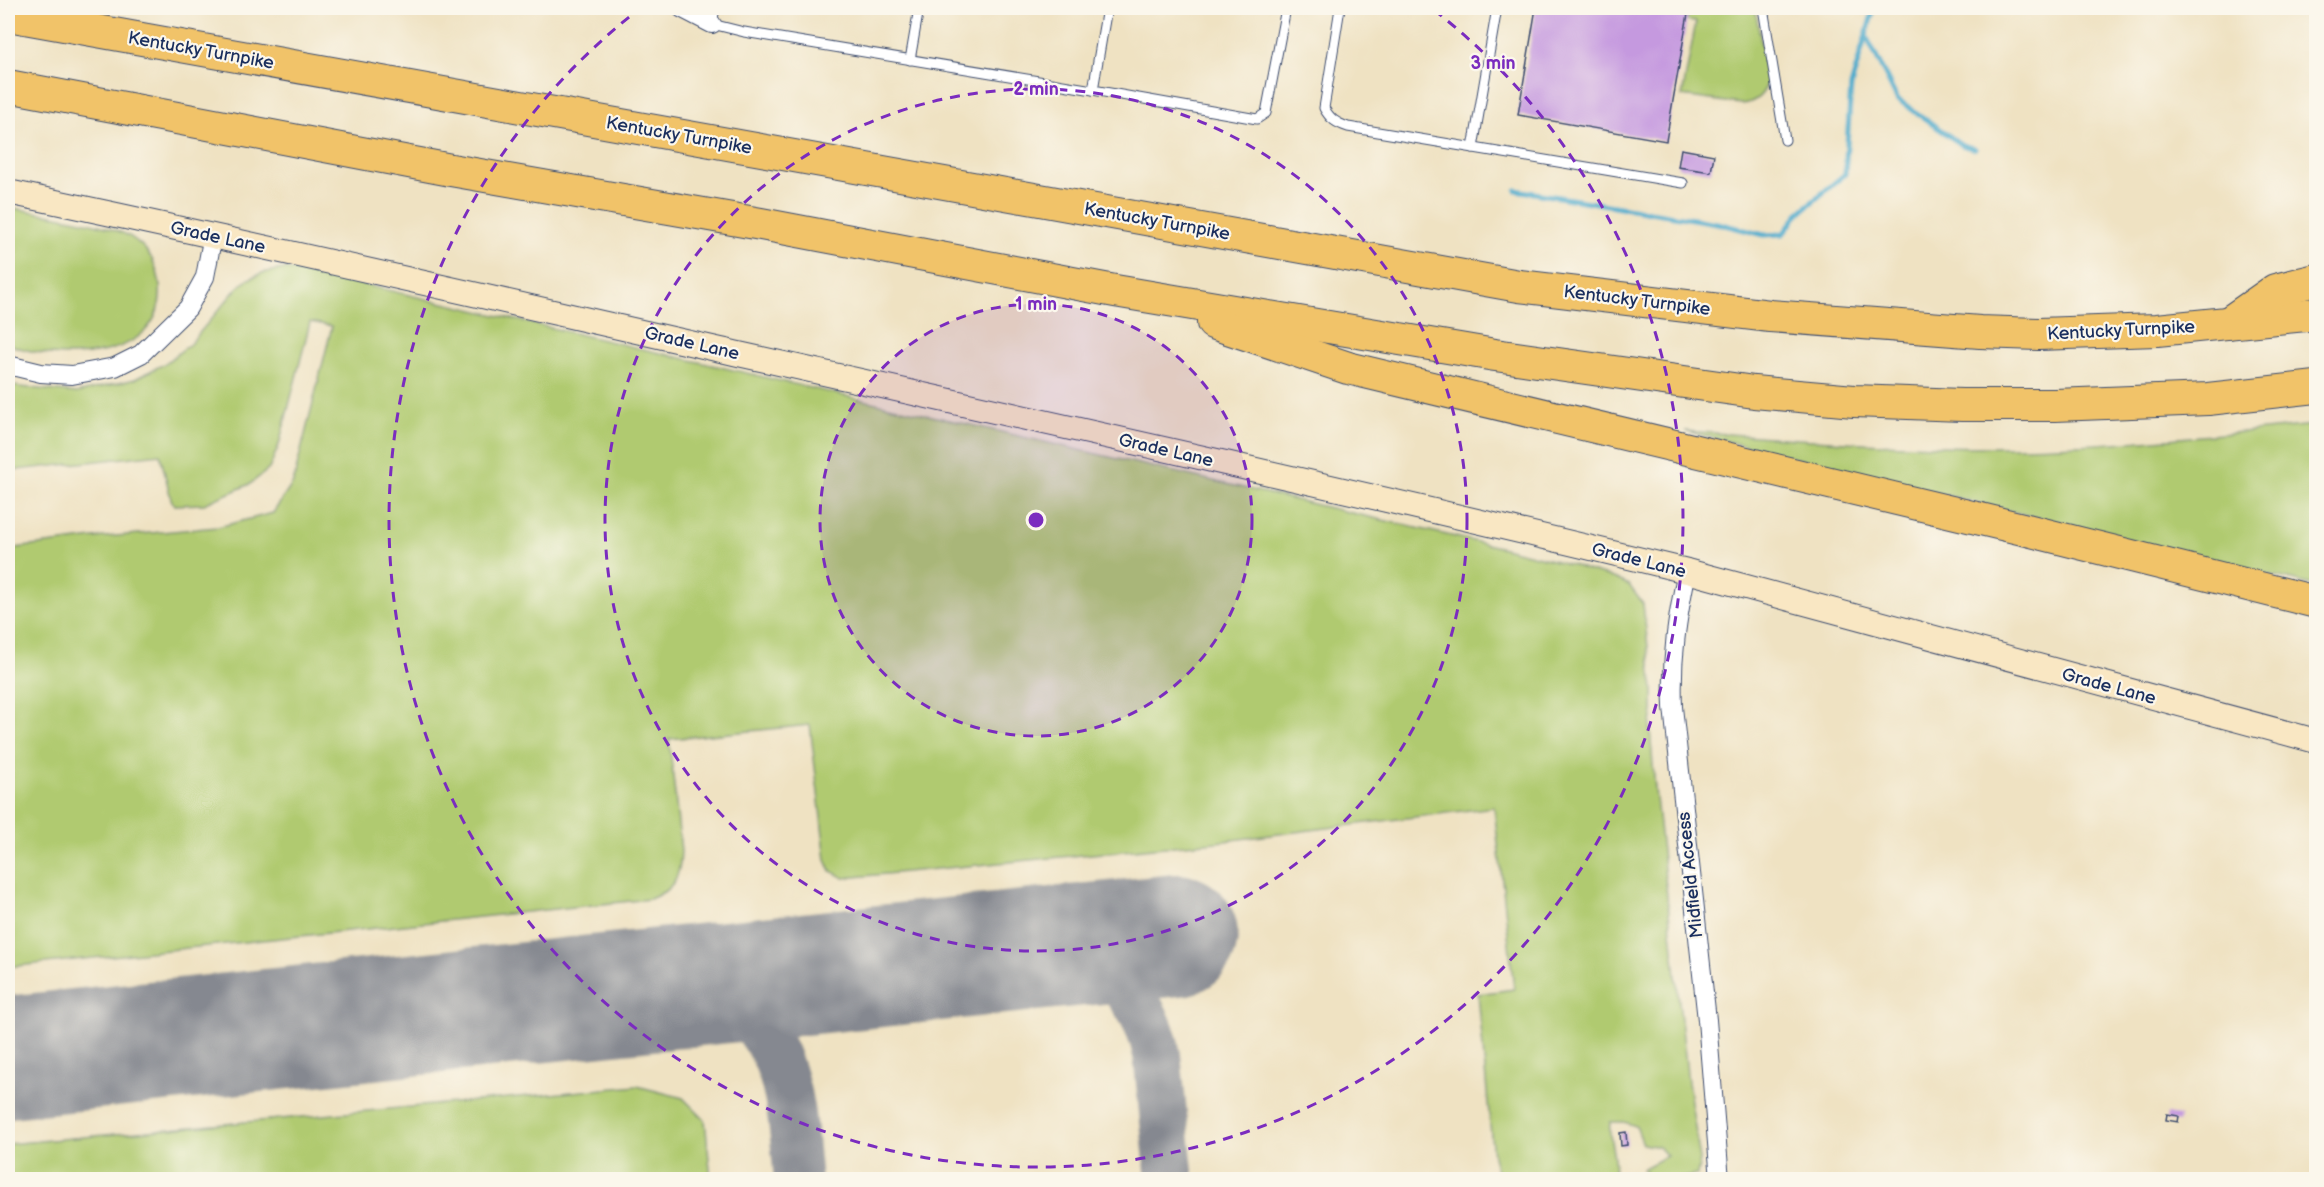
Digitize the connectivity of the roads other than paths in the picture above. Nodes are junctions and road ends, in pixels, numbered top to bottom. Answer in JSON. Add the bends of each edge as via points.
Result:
{"nodes":[{"id":1,"x":681,"y":8,"type":"edge"},
{"id":2,"x":919,"y":8,"type":"edge"},
{"id":3,"x":1107,"y":8,"type":"edge"},
{"id":4,"x":1286,"y":8,"type":"edge"},
{"id":5,"x":1340,"y":8,"type":"edge"},
{"id":6,"x":1497,"y":8,"type":"edge"},
{"id":7,"x":1763,"y":8,"type":"edge"},
{"id":8,"x":8,"y":15,"type":"edge"},
{"id":9,"x":714,"y":16,"type":"edge"},
{"id":10,"x":910,"y":60,"type":"junction"},
{"id":11,"x":8,"y":86,"type":"edge"},
{"id":12,"x":1093,"y":90,"type":"junction"},
{"id":13,"x":1785,"y":140,"type":"dead end"},
{"id":14,"x":1473,"y":148,"type":"junction"},
{"id":15,"x":1683,"y":183,"type":"dead end"},
{"id":16,"x":8,"y":192,"type":"edge"},
{"id":17,"x":213,"y":236,"type":"junction"},
{"id":18,"x":2316,"y":280,"type":"edge"},
{"id":19,"x":1115,"y":291,"type":"junction"},
{"id":20,"x":2316,"y":314,"type":"edge"},
{"id":21,"x":2227,"y":324,"type":"junction"},
{"id":22,"x":8,"y":365,"type":"edge"},
{"id":23,"x":2316,"y":387,"type":"edge"},
{"id":24,"x":1687,"y":571,"type":"junction"},
{"id":25,"x":2316,"y":602,"type":"edge"},
{"id":26,"x":2316,"y":741,"type":"edge"},
{"id":27,"x":1720,"y":1179,"type":"edge"}],
"edges":[{"from":1,"to":9,"type":"street"},
{"from":2,"to":10,"type":"lane"},
{"from":3,"to":12,"type":"lane"},
{"from":4,"to":12,"type":"lane","via":[[1266,113],[1257,119]]},
{"from":5,"to":14,"type":"lane","via":[[1324,108],[1328,116],[1348,127]]},
{"from":6,"to":14,"type":"lane"},
{"from":7,"to":13,"type":"lane"},
{"from":8,"to":21,"type":"highway","name":"Kentucky Turnpike","via":[[1519,286],[1770,316],[1980,332],[2070,333]]},
{"from":9,"to":10,"type":"lane","via":[[744,32]]},
{"from":10,"to":12,"type":"lane"},
{"from":11,"to":19,"type":"highway"},
{"from":14,"to":15,"type":"lane"},
{"from":16,"to":17,"type":"main road","name":"Grade Lane"},
{"from":17,"to":22,"type":"street","via":[[205,277],[188,308],[141,354],[115,368],[79,374],[41,373]]},
{"from":17,"to":24,"type":"main road","name":"Grade Lane","via":[[1239,466]]},
{"from":18,"to":21,"type":"highway","via":[[2275,290]]},
{"from":19,"to":23,"type":"highway","via":[[1626,375],[1854,401],[2055,405],[2208,399]]},
{"from":19,"to":25,"type":"highway","via":[[1348,368]]},
{"from":20,"to":21,"type":"highway","name":"Kentucky Turnpike"},
{"from":24,"to":26,"type":"main road","name":"Grade Lane"},
{"from":24,"to":27,"type":"street","name":"Midfield Access","via":[[1671,672]]}]}
